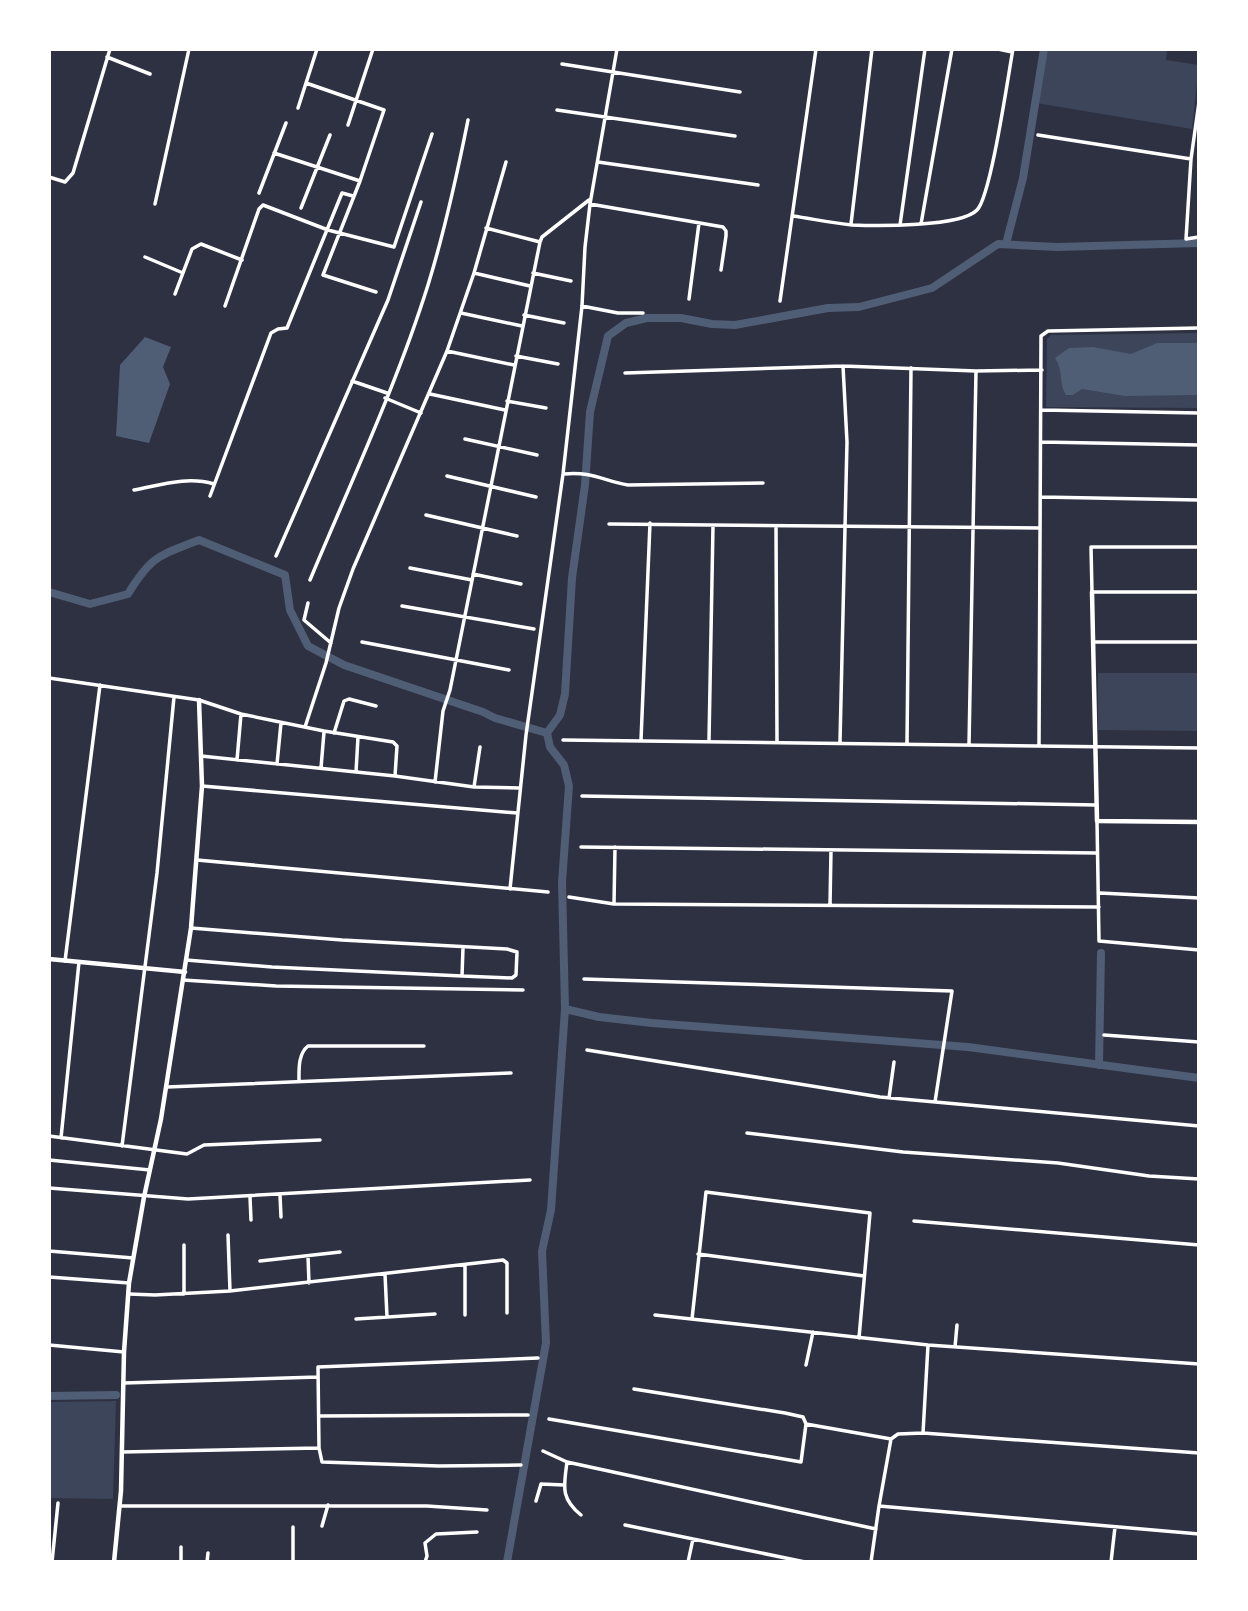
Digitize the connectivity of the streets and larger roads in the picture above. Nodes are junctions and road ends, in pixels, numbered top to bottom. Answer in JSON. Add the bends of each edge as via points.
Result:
{"nodes":[{"id":1,"x":110,"y":49,"type":"edge"},
{"id":2,"x":189,"y":49,"type":"edge"},
{"id":3,"x":317,"y":49,"type":"edge"},
{"id":4,"x":373,"y":49,"type":"edge"},
{"id":5,"x":617,"y":49,"type":"edge"},
{"id":6,"x":816,"y":49,"type":"edge"},
{"id":7,"x":872,"y":49,"type":"edge"},
{"id":8,"x":925,"y":49,"type":"edge"},
{"id":9,"x":952,"y":49,"type":"edge"},
{"id":10,"x":998,"y":49,"type":"edge"},
{"id":11,"x":1012,"y":50,"type":"edge"},
{"id":12,"x":107,"y":57,"type":"junction"},
{"id":13,"x":562,"y":64,"type":"dead end"},
{"id":14,"x":614,"y":72,"type":"junction"},
{"id":15,"x":150,"y":74,"type":"dead end"},
{"id":16,"x":306,"y":83,"type":"junction"},
{"id":17,"x":740,"y":92,"type":"dead end"},
{"id":18,"x":355,"y":100,"type":"junction"},
{"id":19,"x":1199,"y":102,"type":"edge"},
{"id":20,"x":298,"y":108,"type":"dead end"},
{"id":21,"x":557,"y":110,"type":"dead end"},
{"id":22,"x":605,"y":117,"type":"junction"},
{"id":23,"x":468,"y":120,"type":"dead end"},
{"id":24,"x":286,"y":122,"type":"dead end"},
{"id":25,"x":348,"y":125,"type":"dead end"},
{"id":26,"x":432,"y":134,"type":"dead end"},
{"id":27,"x":330,"y":135,"type":"dead end"},
{"id":28,"x":1038,"y":135,"type":"dead end"},
{"id":29,"x":735,"y":136,"type":"dead end"},
{"id":30,"x":274,"y":152,"type":"junction"},
{"id":31,"x":1191,"y":159,"type":"junction"},
{"id":32,"x":506,"y":162,"type":"dead end"},
{"id":33,"x":598,"y":162,"type":"junction"},
{"id":34,"x":317,"y":166,"type":"junction"},
{"id":35,"x":49,"y":177,"type":"edge"},
{"id":36,"x":360,"y":181,"type":"junction"},
{"id":37,"x":758,"y":185,"type":"dead end"},
{"id":38,"x":259,"y":193,"type":"dead end"},
{"id":39,"x":353,"y":196,"type":"junction"},
{"id":40,"x":591,"y":199,"type":"junction"},
{"id":41,"x":421,"y":202,"type":"dead end"},
{"id":42,"x":155,"y":204,"type":"dead end"},
{"id":43,"x":590,"y":204,"type":"junction"},
{"id":44,"x":301,"y":208,"type":"dead end"},
{"id":45,"x":793,"y":216,"type":"junction"},
{"id":46,"x":699,"y":223,"type":"junction"},
{"id":47,"x":921,"y":224,"type":"junction"},
{"id":48,"x":851,"y":225,"type":"junction"},
{"id":49,"x":900,"y":225,"type":"junction"},
{"id":50,"x":486,"y":228,"type":"junction"},
{"id":51,"x":328,"y":230,"type":"junction"},
{"id":52,"x":340,"y":233,"type":"junction"},
{"id":53,"x":1199,"y":237,"type":"edge"},
{"id":54,"x":540,"y":242,"type":"junction"},
{"id":55,"x":145,"y":257,"type":"dead end"},
{"id":56,"x":242,"y":260,"type":"junction"},
{"id":57,"x":720,"y":270,"type":"dead end"},
{"id":58,"x":183,"y":273,"type":"junction"},
{"id":59,"x":474,"y":273,"type":"junction"},
{"id":60,"x":533,"y":273,"type":"junction"},
{"id":61,"x":571,"y":281,"type":"dead end"},
{"id":62,"x":530,"y":286,"type":"junction"},
{"id":63,"x":376,"y":292,"type":"dead end"},
{"id":64,"x":175,"y":294,"type":"dead end"},
{"id":65,"x":689,"y":299,"type":"dead end"},
{"id":66,"x":780,"y":301,"type":"dead end"},
{"id":67,"x":225,"y":306,"type":"dead end"},
{"id":68,"x":582,"y":306,"type":"junction"},
{"id":69,"x":461,"y":313,"type":"junction"},
{"id":70,"x":643,"y":313,"type":"dead end"},
{"id":71,"x":524,"y":315,"type":"junction"},
{"id":72,"x":564,"y":323,"type":"dead end"},
{"id":73,"x":522,"y":326,"type":"junction"},
{"id":74,"x":1199,"y":328,"type":"edge"},
{"id":75,"x":447,"y":351,"type":"junction"},
{"id":76,"x":516,"y":356,"type":"junction"},
{"id":77,"x":558,"y":364,"type":"dead end"},
{"id":78,"x":514,"y":366,"type":"junction"},
{"id":79,"x":844,"y":366,"type":"junction"},
{"id":80,"x":911,"y":368,"type":"junction"},
{"id":81,"x":1042,"y":370,"type":"junction"},
{"id":82,"x":976,"y":371,"type":"junction"},
{"id":83,"x":625,"y":373,"type":"dead end"},
{"id":84,"x":352,"y":381,"type":"junction"},
{"id":85,"x":388,"y":393,"type":"junction"},
{"id":86,"x":430,"y":394,"type":"junction"},
{"id":87,"x":385,"y":398,"type":"junction"},
{"id":88,"x":507,"y":401,"type":"junction"},
{"id":89,"x":546,"y":408,"type":"dead end"},
{"id":90,"x":505,"y":410,"type":"junction"},
{"id":91,"x":1042,"y":410,"type":"junction"},
{"id":92,"x":421,"y":412,"type":"junction"},
{"id":93,"x":1199,"y":413,"type":"edge"},
{"id":94,"x":465,"y":439,"type":"dead end"},
{"id":95,"x":1041,"y":442,"type":"junction"},
{"id":96,"x":1199,"y":445,"type":"edge"},
{"id":97,"x":498,"y":446,"type":"junction"},
{"id":98,"x":537,"y":455,"type":"dead end"},
{"id":99,"x":564,"y":474,"type":"junction"},
{"id":100,"x":447,"y":476,"type":"dead end"},
{"id":101,"x":763,"y":483,"type":"dead end"},
{"id":102,"x":214,"y":484,"type":"junction"},
{"id":103,"x":490,"y":487,"type":"junction"},
{"id":104,"x":134,"y":491,"type":"dead end"},
{"id":105,"x":210,"y":496,"type":"dead end"},
{"id":106,"x":536,"y":497,"type":"dead end"},
{"id":107,"x":1041,"y":497,"type":"junction"},
{"id":108,"x":1199,"y":500,"type":"edge"},
{"id":109,"x":426,"y":515,"type":"dead end"},
{"id":110,"x":649,"y":523,"type":"junction"},
{"id":111,"x":609,"y":524,"type":"dead end"},
{"id":112,"x":845,"y":525,"type":"junction"},
{"id":113,"x":910,"y":525,"type":"junction"},
{"id":114,"x":713,"y":526,"type":"junction"},
{"id":115,"x":776,"y":526,"type":"junction"},
{"id":116,"x":973,"y":526,"type":"junction"},
{"id":117,"x":482,"y":528,"type":"junction"},
{"id":118,"x":1040,"y":528,"type":"junction"},
{"id":119,"x":517,"y":536,"type":"dead end"},
{"id":120,"x":1199,"y":547,"type":"edge"},
{"id":121,"x":276,"y":556,"type":"dead end"},
{"id":122,"x":410,"y":568,"type":"dead end"},
{"id":123,"x":472,"y":577,"type":"junction"},
{"id":124,"x":310,"y":580,"type":"dead end"},
{"id":125,"x":521,"y":584,"type":"dead end"},
{"id":126,"x":1092,"y":592,"type":"junction"},
{"id":127,"x":1199,"y":592,"type":"edge"},
{"id":128,"x":308,"y":603,"type":"dead end"},
{"id":129,"x":402,"y":606,"type":"dead end"},
{"id":130,"x":464,"y":619,"type":"junction"},
{"id":131,"x":534,"y":629,"type":"dead end"},
{"id":132,"x":362,"y":642,"type":"dead end"},
{"id":133,"x":1091,"y":642,"type":"junction"},
{"id":134,"x":1199,"y":642,"type":"edge"},
{"id":135,"x":331,"y":643,"type":"junction"},
{"id":136,"x":455,"y":661,"type":"junction"},
{"id":137,"x":509,"y":670,"type":"dead end"},
{"id":138,"x":49,"y":678,"type":"edge"},
{"id":139,"x":100,"y":685,"type":"junction"},
{"id":140,"x":174,"y":697,"type":"junction"},
{"id":141,"x":199,"y":701,"type":"junction"},
{"id":142,"x":376,"y":706,"type":"dead end"},
{"id":143,"x":242,"y":715,"type":"junction"},
{"id":144,"x":281,"y":723,"type":"junction"},
{"id":145,"x":305,"y":727,"type":"junction"},
{"id":146,"x":324,"y":731,"type":"junction"},
{"id":147,"x":334,"y":733,"type":"junction"},
{"id":148,"x":358,"y":737,"type":"junction"},
{"id":149,"x":562,"y":740,"type":"dead end"},
{"id":150,"x":641,"y":740,"type":"junction"},
{"id":151,"x":709,"y":741,"type":"junction"},
{"id":152,"x":777,"y":742,"type":"junction"},
{"id":153,"x":840,"y":743,"type":"junction"},
{"id":154,"x":907,"y":744,"type":"junction"},
{"id":155,"x":970,"y":744,"type":"junction"},
{"id":156,"x":1038,"y":745,"type":"junction"},
{"id":157,"x":1095,"y":746,"type":"junction"},
{"id":158,"x":480,"y":747,"type":"dead end"},
{"id":159,"x":1199,"y":748,"type":"edge"},
{"id":160,"x":201,"y":756,"type":"junction"},
{"id":161,"x":237,"y":760,"type":"junction"},
{"id":162,"x":277,"y":764,"type":"junction"},
{"id":163,"x":321,"y":768,"type":"junction"},
{"id":164,"x":356,"y":772,"type":"junction"},
{"id":165,"x":395,"y":776,"type":"junction"},
{"id":166,"x":435,"y":782,"type":"junction"},
{"id":167,"x":202,"y":786,"type":"junction"},
{"id":168,"x":474,"y":787,"type":"junction"},
{"id":169,"x":520,"y":788,"type":"junction"},
{"id":170,"x":582,"y":796,"type":"dead end"},
{"id":171,"x":1096,"y":805,"type":"junction"},
{"id":172,"x":517,"y":813,"type":"junction"},
{"id":173,"x":1097,"y":821,"type":"junction"},
{"id":174,"x":1199,"y":822,"type":"edge"},
{"id":175,"x":582,"y":847,"type":"dead end"},
{"id":176,"x":615,"y":848,"type":"junction"},
{"id":177,"x":831,"y":850,"type":"junction"},
{"id":178,"x":1097,"y":853,"type":"junction"},
{"id":179,"x":197,"y":860,"type":"junction"},
{"id":180,"x":510,"y":889,"type":"junction"},
{"id":181,"x":548,"y":892,"type":"dead end"},
{"id":182,"x":1099,"y":893,"type":"junction"},
{"id":183,"x":569,"y":897,"type":"dead end"},
{"id":184,"x":1199,"y":898,"type":"edge"},
{"id":185,"x":614,"y":904,"type":"junction"},
{"id":186,"x":830,"y":905,"type":"junction"},
{"id":187,"x":1099,"y":907,"type":"junction"},
{"id":188,"x":191,"y":928,"type":"junction"},
{"id":189,"x":463,"y":948,"type":"junction"},
{"id":190,"x":1199,"y":950,"type":"edge"},
{"id":191,"x":49,"y":959,"type":"edge"},
{"id":192,"x":186,"y":960,"type":"junction"},
{"id":193,"x":65,"y":961,"type":"junction"},
{"id":194,"x":79,"y":962,"type":"junction"},
{"id":195,"x":146,"y":968,"type":"junction"},
{"id":196,"x":184,"y":972,"type":"junction"},
{"id":197,"x":462,"y":976,"type":"junction"},
{"id":198,"x":584,"y":979,"type":"dead end"},
{"id":199,"x":183,"y":980,"type":"junction"},
{"id":200,"x":523,"y":990,"type":"dead end"},
{"id":201,"x":1104,"y":1035,"type":"dead end"},
{"id":202,"x":1199,"y":1042,"type":"edge"},
{"id":203,"x":424,"y":1046,"type":"dead end"},
{"id":204,"x":587,"y":1050,"type":"dead end"},
{"id":205,"x":894,"y":1062,"type":"dead end"},
{"id":206,"x":511,"y":1073,"type":"dead end"},
{"id":207,"x":299,"y":1081,"type":"junction"},
{"id":208,"x":167,"y":1087,"type":"junction"},
{"id":209,"x":889,"y":1098,"type":"junction"},
{"id":210,"x":935,"y":1103,"type":"junction"},
{"id":211,"x":1199,"y":1126,"type":"edge"},
{"id":212,"x":747,"y":1133,"type":"dead end"},
{"id":213,"x":49,"y":1136,"type":"edge"},
{"id":214,"x":61,"y":1138,"type":"junction"},
{"id":215,"x":320,"y":1140,"type":"dead end"},
{"id":216,"x":122,"y":1146,"type":"junction"},
{"id":217,"x":154,"y":1151,"type":"junction"},
{"id":218,"x":49,"y":1160,"type":"edge"},
{"id":219,"x":150,"y":1170,"type":"junction"},
{"id":220,"x":1199,"y":1179,"type":"edge"},
{"id":221,"x":530,"y":1180,"type":"dead end"},
{"id":222,"x":49,"y":1188,"type":"edge"},
{"id":223,"x":280,"y":1195,"type":"junction"},
{"id":224,"x":144,"y":1197,"type":"junction"},
{"id":225,"x":250,"y":1197,"type":"junction"},
{"id":226,"x":281,"y":1217,"type":"dead end"},
{"id":227,"x":251,"y":1220,"type":"dead end"},
{"id":228,"x":914,"y":1221,"type":"dead end"},
{"id":229,"x":228,"y":1235,"type":"dead end"},
{"id":230,"x":184,"y":1245,"type":"dead end"},
{"id":231,"x":1199,"y":1245,"type":"edge"},
{"id":232,"x":49,"y":1251,"type":"edge"},
{"id":233,"x":340,"y":1252,"type":"dead end"},
{"id":234,"x":698,"y":1254,"type":"junction"},
{"id":235,"x":308,"y":1256,"type":"junction"},
{"id":236,"x":133,"y":1258,"type":"junction"},
{"id":237,"x":260,"y":1261,"type":"dead end"},
{"id":238,"x":465,"y":1264,"type":"junction"},
{"id":239,"x":385,"y":1274,"type":"junction"},
{"id":240,"x":49,"y":1276,"type":"edge"},
{"id":241,"x":864,"y":1276,"type":"junction"},
{"id":242,"x":129,"y":1283,"type":"junction"},
{"id":243,"x":309,"y":1283,"type":"junction"},
{"id":244,"x":230,"y":1291,"type":"junction"},
{"id":245,"x":128,"y":1294,"type":"junction"},
{"id":246,"x":184,"y":1294,"type":"junction"},
{"id":247,"x":507,"y":1313,"type":"dead end"},
{"id":248,"x":435,"y":1314,"type":"dead end"},
{"id":249,"x":465,"y":1315,"type":"dead end"},
{"id":250,"x":655,"y":1315,"type":"dead end"},
{"id":251,"x":387,"y":1317,"type":"junction"},
{"id":252,"x":356,"y":1319,"type":"dead end"},
{"id":253,"x":692,"y":1319,"type":"junction"},
{"id":254,"x":957,"y":1325,"type":"dead end"},
{"id":255,"x":813,"y":1332,"type":"junction"},
{"id":256,"x":859,"y":1338,"type":"junction"},
{"id":257,"x":49,"y":1345,"type":"edge"},
{"id":258,"x":928,"y":1345,"type":"junction"},
{"id":259,"x":954,"y":1347,"type":"junction"},
{"id":260,"x":124,"y":1352,"type":"junction"},
{"id":261,"x":538,"y":1359,"type":"dead end"},
{"id":262,"x":806,"y":1364,"type":"dead end"},
{"id":263,"x":1199,"y":1364,"type":"edge"},
{"id":264,"x":318,"y":1377,"type":"junction"},
{"id":265,"x":124,"y":1383,"type":"junction"},
{"id":266,"x":634,"y":1389,"type":"dead end"},
{"id":267,"x":528,"y":1415,"type":"dead end"},
{"id":268,"x":319,"y":1416,"type":"junction"},
{"id":269,"x":550,"y":1419,"type":"dead end"},
{"id":270,"x":806,"y":1424,"type":"junction"},
{"id":271,"x":923,"y":1433,"type":"junction"},
{"id":272,"x":891,"y":1439,"type":"junction"},
{"id":273,"x":319,"y":1448,"type":"junction"},
{"id":274,"x":542,"y":1451,"type":"dead end"},
{"id":275,"x":122,"y":1452,"type":"junction"},
{"id":276,"x":1199,"y":1453,"type":"edge"},
{"id":277,"x":567,"y":1462,"type":"junction"},
{"id":278,"x":521,"y":1465,"type":"dead end"},
{"id":279,"x":564,"y":1485,"type":"junction"},
{"id":280,"x":536,"y":1501,"type":"dead end"},
{"id":281,"x":58,"y":1503,"type":"dead end"},
{"id":282,"x":120,"y":1506,"type":"junction"},
{"id":283,"x":328,"y":1506,"type":"junction"},
{"id":284,"x":879,"y":1506,"type":"junction"},
{"id":285,"x":487,"y":1510,"type":"dead end"},
{"id":286,"x":581,"y":1515,"type":"dead end"},
{"id":287,"x":625,"y":1525,"type":"dead end"},
{"id":288,"x":323,"y":1526,"type":"dead end"},
{"id":289,"x":293,"y":1527,"type":"dead end"},
{"id":290,"x":1115,"y":1527,"type":"junction"},
{"id":291,"x":876,"y":1529,"type":"junction"},
{"id":292,"x":477,"y":1532,"type":"dead end"},
{"id":293,"x":1199,"y":1534,"type":"edge"},
{"id":294,"x":693,"y":1539,"type":"junction"},
{"id":295,"x":181,"y":1546,"type":"dead end"},
{"id":296,"x":208,"y":1553,"type":"dead end"},
{"id":297,"x":52,"y":1562,"type":"edge"},
{"id":298,"x":114,"y":1562,"type":"edge"},
{"id":299,"x":181,"y":1562,"type":"edge"},
{"id":300,"x":207,"y":1562,"type":"edge"},
{"id":301,"x":293,"y":1562,"type":"edge"},
{"id":302,"x":425,"y":1562,"type":"edge"},
{"id":303,"x":688,"y":1562,"type":"edge"},
{"id":304,"x":805,"y":1562,"type":"edge"},
{"id":305,"x":871,"y":1562,"type":"edge"},
{"id":306,"x":1111,"y":1562,"type":"edge"}],
"edges":[{"from":1,"to":12,"type":"street"},
{"from":2,"to":42,"type":"street"},
{"from":3,"to":16,"type":"street"},
{"from":4,"to":18,"type":"street"},
{"from":5,"to":14,"type":"street"},
{"from":6,"to":45,"type":"street"},
{"from":7,"to":48,"type":"street"},
{"from":8,"to":49,"type":"street"},
{"from":9,"to":47,"type":"street"},
{"from":10,"to":11,"type":"street"},
{"from":11,"to":47,"type":"street","via":[[982,202],[961,219]]},
{"from":12,"to":15,"type":"street"},
{"from":12,"to":35,"type":"street","via":[[73,173],[65,182]]},
{"from":13,"to":14,"type":"street"},
{"from":14,"to":17,"type":"street"},
{"from":14,"to":22,"type":"street"},
{"from":16,"to":18,"type":"street"},
{"from":16,"to":20,"type":"street"},
{"from":18,"to":25,"type":"street"},
{"from":18,"to":36,"type":"street","via":[[384,111]]},
{"from":19,"to":31,"type":"street"},
{"from":21,"to":22,"type":"street"},
{"from":22,"to":29,"type":"street"},
{"from":22,"to":33,"type":"street"},
{"from":23,"to":85,"type":"street","via":[[427,287]]},
{"from":24,"to":30,"type":"street"},
{"from":26,"to":52,"type":"street","via":[[394,247]]},
{"from":27,"to":34,"type":"street"},
{"from":28,"to":31,"type":"street"},
{"from":30,"to":34,"type":"street"},
{"from":30,"to":38,"type":"street"},
{"from":31,"to":53,"type":"street","via":[[1185,239]]},
{"from":32,"to":50,"type":"street"},
{"from":33,"to":37,"type":"street"},
{"from":33,"to":40,"type":"street"},
{"from":34,"to":36,"type":"street"},
{"from":34,"to":44,"type":"street"},
{"from":36,"to":39,"type":"street"},
{"from":39,"to":51,"type":"street","via":[[342,193]]},
{"from":39,"to":52,"type":"street"},
{"from":40,"to":43,"type":"street"},
{"from":40,"to":54,"type":"street"},
{"from":41,"to":84,"type":"street","via":[[388,300]]},
{"from":43,"to":46,"type":"street"},
{"from":43,"to":68,"type":"street"},
{"from":45,"to":48,"type":"street"},
{"from":45,"to":66,"type":"street"},
{"from":46,"to":57,"type":"street","via":[[726,231]]},
{"from":46,"to":65,"type":"street"},
{"from":47,"to":49,"type":"street"},
{"from":48,"to":49,"type":"street"},
{"from":50,"to":54,"type":"street"},
{"from":50,"to":59,"type":"street"},
{"from":51,"to":52,"type":"street"},
{"from":51,"to":56,"type":"street","via":[[262,205]]},
{"from":51,"to":102,"type":"street","via":[[287,328],[271,333],[267,341]]},
{"from":52,"to":63,"type":"street","via":[[323,275]]},
{"from":54,"to":60,"type":"street"},
{"from":55,"to":58,"type":"street"},
{"from":56,"to":58,"type":"street","via":[[201,244],[192,249]]},
{"from":56,"to":67,"type":"street"},
{"from":58,"to":64,"type":"street"},
{"from":59,"to":62,"type":"street"},
{"from":59,"to":69,"type":"street"},
{"from":60,"to":61,"type":"street"},
{"from":60,"to":62,"type":"street"},
{"from":62,"to":71,"type":"street"},
{"from":68,"to":70,"type":"street"},
{"from":68,"to":99,"type":"street"},
{"from":69,"to":73,"type":"street"},
{"from":69,"to":75,"type":"street"},
{"from":71,"to":72,"type":"street"},
{"from":71,"to":73,"type":"street"},
{"from":73,"to":76,"type":"street"},
{"from":74,"to":81,"type":"street","via":[[1048,331],[1041,335]]},
{"from":75,"to":78,"type":"street"},
{"from":75,"to":86,"type":"street"},
{"from":76,"to":77,"type":"street"},
{"from":76,"to":78,"type":"street"},
{"from":78,"to":88,"type":"street"},
{"from":79,"to":80,"type":"street"},
{"from":79,"to":83,"type":"street"},
{"from":79,"to":112,"type":"street"},
{"from":80,"to":82,"type":"street"},
{"from":80,"to":113,"type":"street"},
{"from":81,"to":82,"type":"street"},
{"from":81,"to":91,"type":"street"},
{"from":82,"to":116,"type":"street"},
{"from":84,"to":85,"type":"street"},
{"from":84,"to":121,"type":"street"},
{"from":85,"to":87,"type":"street"},
{"from":86,"to":90,"type":"street"},
{"from":86,"to":92,"type":"street"},
{"from":87,"to":92,"type":"street"},
{"from":87,"to":124,"type":"street"},
{"from":88,"to":89,"type":"street"},
{"from":88,"to":90,"type":"street"},
{"from":90,"to":97,"type":"street"},
{"from":91,"to":93,"type":"street"},
{"from":91,"to":95,"type":"street"},
{"from":92,"to":135,"type":"street","via":[[352,569]]},
{"from":94,"to":97,"type":"street"},
{"from":95,"to":96,"type":"street"},
{"from":95,"to":107,"type":"street"},
{"from":97,"to":98,"type":"street"},
{"from":97,"to":103,"type":"street"},
{"from":99,"to":101,"type":"street","via":[[594,475],[628,485]]},
{"from":99,"to":169,"type":"street"},
{"from":100,"to":103,"type":"street"},
{"from":102,"to":104,"type":"street","via":[[187,480]]},
{"from":102,"to":105,"type":"street"},
{"from":103,"to":106,"type":"street"},
{"from":103,"to":117,"type":"street"},
{"from":107,"to":108,"type":"street"},
{"from":107,"to":118,"type":"street"},
{"from":109,"to":117,"type":"street"},
{"from":110,"to":111,"type":"street"},
{"from":110,"to":114,"type":"street"},
{"from":110,"to":150,"type":"street"},
{"from":112,"to":113,"type":"street"},
{"from":112,"to":115,"type":"street"},
{"from":112,"to":153,"type":"street"},
{"from":113,"to":116,"type":"street"},
{"from":113,"to":154,"type":"street"},
{"from":114,"to":115,"type":"street"},
{"from":114,"to":151,"type":"street"},
{"from":115,"to":152,"type":"street"},
{"from":116,"to":118,"type":"street"},
{"from":116,"to":155,"type":"street"},
{"from":117,"to":119,"type":"street"},
{"from":117,"to":123,"type":"street"},
{"from":118,"to":156,"type":"street"},
{"from":120,"to":126,"type":"street","via":[[1091,547]]},
{"from":122,"to":123,"type":"street"},
{"from":123,"to":125,"type":"street"},
{"from":123,"to":130,"type":"street"},
{"from":126,"to":127,"type":"street"},
{"from":126,"to":133,"type":"street"},
{"from":128,"to":135,"type":"street","via":[[304,620]]},
{"from":129,"to":130,"type":"street"},
{"from":130,"to":131,"type":"street"},
{"from":130,"to":136,"type":"street"},
{"from":132,"to":136,"type":"street"},
{"from":133,"to":134,"type":"street"},
{"from":133,"to":157,"type":"street"},
{"from":135,"to":145,"type":"street"},
{"from":136,"to":137,"type":"street"},
{"from":136,"to":166,"type":"street","via":[[443,710]]},
{"from":138,"to":139,"type":"street"},
{"from":139,"to":140,"type":"street"},
{"from":139,"to":193,"type":"street"},
{"from":140,"to":141,"type":"street"},
{"from":140,"to":195,"type":"street"},
{"from":141,"to":143,"type":"street"},
{"from":141,"to":160,"type":"street"},
{"from":142,"to":147,"type":"street","via":[[344,701]]},
{"from":143,"to":144,"type":"street"},
{"from":143,"to":161,"type":"street"},
{"from":144,"to":145,"type":"street"},
{"from":144,"to":162,"type":"street"},
{"from":145,"to":146,"type":"street"},
{"from":146,"to":147,"type":"street"},
{"from":146,"to":163,"type":"street"},
{"from":147,"to":148,"type":"street"},
{"from":148,"to":164,"type":"street"},
{"from":148,"to":165,"type":"street","via":[[396,744]]},
{"from":149,"to":150,"type":"street"},
{"from":150,"to":151,"type":"street"},
{"from":151,"to":152,"type":"street"},
{"from":152,"to":153,"type":"street"},
{"from":153,"to":154,"type":"street"},
{"from":154,"to":155,"type":"street"},
{"from":155,"to":156,"type":"street"},
{"from":156,"to":157,"type":"street"},
{"from":157,"to":159,"type":"street"},
{"from":157,"to":171,"type":"street"},
{"from":158,"to":168,"type":"street"},
{"from":160,"to":161,"type":"street"},
{"from":160,"to":167,"type":"street"},
{"from":161,"to":162,"type":"street"},
{"from":162,"to":163,"type":"street"},
{"from":163,"to":164,"type":"street"},
{"from":164,"to":165,"type":"street"},
{"from":165,"to":166,"type":"street"},
{"from":166,"to":168,"type":"street"},
{"from":167,"to":172,"type":"street"},
{"from":167,"to":179,"type":"street"},
{"from":168,"to":169,"type":"street"},
{"from":169,"to":172,"type":"street"},
{"from":170,"to":171,"type":"street"},
{"from":171,"to":173,"type":"street"},
{"from":172,"to":180,"type":"street"},
{"from":173,"to":174,"type":"street"},
{"from":173,"to":178,"type":"street"},
{"from":175,"to":176,"type":"street"},
{"from":176,"to":177,"type":"street"},
{"from":176,"to":185,"type":"street"},
{"from":177,"to":178,"type":"street"},
{"from":177,"to":186,"type":"street"},
{"from":178,"to":182,"type":"street"},
{"from":179,"to":180,"type":"street"},
{"from":179,"to":188,"type":"street"},
{"from":180,"to":181,"type":"street"},
{"from":182,"to":184,"type":"street"},
{"from":182,"to":187,"type":"street"},
{"from":183,"to":185,"type":"street"},
{"from":185,"to":186,"type":"street"},
{"from":186,"to":187,"type":"street"},
{"from":187,"to":190,"type":"street","via":[[1098,941]]},
{"from":188,"to":189,"type":"street"},
{"from":188,"to":192,"type":"street"},
{"from":189,"to":197,"type":"street"},
{"from":189,"to":197,"type":"street","via":[[517,952],[513,978]]},
{"from":191,"to":193,"type":"street"},
{"from":192,"to":196,"type":"street"},
{"from":192,"to":197,"type":"street"},
{"from":193,"to":194,"type":"street"},
{"from":194,"to":195,"type":"street"},
{"from":194,"to":214,"type":"street"},
{"from":195,"to":196,"type":"street"},
{"from":195,"to":216,"type":"street"},
{"from":196,"to":199,"type":"street"},
{"from":198,"to":210,"type":"street","via":[[952,991]]},
{"from":199,"to":200,"type":"street"},
{"from":199,"to":208,"type":"street"},
{"from":201,"to":202,"type":"street"},
{"from":203,"to":207,"type":"street","via":[[308,1046],[300,1060]]},
{"from":204,"to":209,"type":"street"},
{"from":205,"to":209,"type":"street"},
{"from":206,"to":207,"type":"street"},
{"from":207,"to":208,"type":"street"},
{"from":208,"to":217,"type":"street"},
{"from":209,"to":210,"type":"street"},
{"from":210,"to":211,"type":"street"},
{"from":212,"to":220,"type":"street"},
{"from":213,"to":214,"type":"street"},
{"from":214,"to":216,"type":"street"},
{"from":215,"to":217,"type":"street","via":[[204,1145],[187,1153]]},
{"from":216,"to":217,"type":"street"},
{"from":217,"to":219,"type":"street"},
{"from":218,"to":219,"type":"street"},
{"from":219,"to":224,"type":"street"},
{"from":221,"to":223,"type":"street"},
{"from":222,"to":224,"type":"street"},
{"from":223,"to":225,"type":"street"},
{"from":223,"to":226,"type":"street"},
{"from":224,"to":225,"type":"street"},
{"from":224,"to":236,"type":"street"},
{"from":225,"to":227,"type":"street"},
{"from":228,"to":231,"type":"street"},
{"from":229,"to":244,"type":"street"},
{"from":230,"to":246,"type":"street"},
{"from":232,"to":236,"type":"street"},
{"from":233,"to":235,"type":"street"},
{"from":234,"to":241,"type":"street"},
{"from":234,"to":241,"type":"street","via":[[706,1192],[870,1213]]},
{"from":234,"to":253,"type":"street"},
{"from":235,"to":237,"type":"street"},
{"from":235,"to":243,"type":"street"},
{"from":236,"to":242,"type":"street"},
{"from":238,"to":239,"type":"street"},
{"from":238,"to":247,"type":"street","via":[[505,1260]]},
{"from":238,"to":249,"type":"street"},
{"from":239,"to":243,"type":"street"},
{"from":239,"to":251,"type":"street"},
{"from":240,"to":242,"type":"street"},
{"from":241,"to":256,"type":"street"},
{"from":242,"to":245,"type":"street"},
{"from":243,"to":244,"type":"street"},
{"from":244,"to":246,"type":"street"},
{"from":245,"to":246,"type":"street"},
{"from":245,"to":260,"type":"street"},
{"from":248,"to":251,"type":"street"},
{"from":250,"to":253,"type":"street"},
{"from":251,"to":252,"type":"street"},
{"from":253,"to":255,"type":"street"},
{"from":254,"to":259,"type":"street"},
{"from":255,"to":256,"type":"street"},
{"from":255,"to":262,"type":"street"},
{"from":256,"to":258,"type":"street"},
{"from":257,"to":260,"type":"street"},
{"from":258,"to":259,"type":"street"},
{"from":258,"to":271,"type":"street"},
{"from":259,"to":263,"type":"street"},
{"from":260,"to":265,"type":"street"},
{"from":261,"to":264,"type":"street","via":[[318,1367]]},
{"from":264,"to":265,"type":"street"},
{"from":264,"to":268,"type":"street"},
{"from":265,"to":275,"type":"street"},
{"from":266,"to":270,"type":"street","via":[[785,1413],[803,1418]]},
{"from":267,"to":268,"type":"street"},
{"from":268,"to":273,"type":"street"},
{"from":269,"to":270,"type":"street","via":[[801,1462]]},
{"from":270,"to":272,"type":"street"},
{"from":271,"to":272,"type":"street","via":[[898,1434]]},
{"from":271,"to":276,"type":"street"},
{"from":272,"to":284,"type":"street"},
{"from":273,"to":275,"type":"street"},
{"from":273,"to":278,"type":"street","via":[[320,1460],[326,1463]]},
{"from":274,"to":277,"type":"street"},
{"from":275,"to":282,"type":"street"},
{"from":277,"to":279,"type":"street"},
{"from":277,"to":291,"type":"street"},
{"from":279,"to":280,"type":"street","via":[[541,1484]]},
{"from":279,"to":286,"type":"street","via":[[569,1504]]},
{"from":281,"to":297,"type":"street"},
{"from":282,"to":283,"type":"street"},
{"from":282,"to":298,"type":"street"},
{"from":283,"to":285,"type":"street"},
{"from":283,"to":288,"type":"street"},
{"from":284,"to":290,"type":"street"},
{"from":284,"to":291,"type":"street"},
{"from":287,"to":294,"type":"street"},
{"from":289,"to":301,"type":"street"},
{"from":290,"to":293,"type":"street"},
{"from":290,"to":306,"type":"street"},
{"from":291,"to":305,"type":"street"},
{"from":292,"to":302,"type":"street","via":[[432,1536],[425,1543]]},
{"from":294,"to":303,"type":"street"},
{"from":294,"to":304,"type":"street"},
{"from":295,"to":299,"type":"street"},
{"from":296,"to":300,"type":"street"}]}
